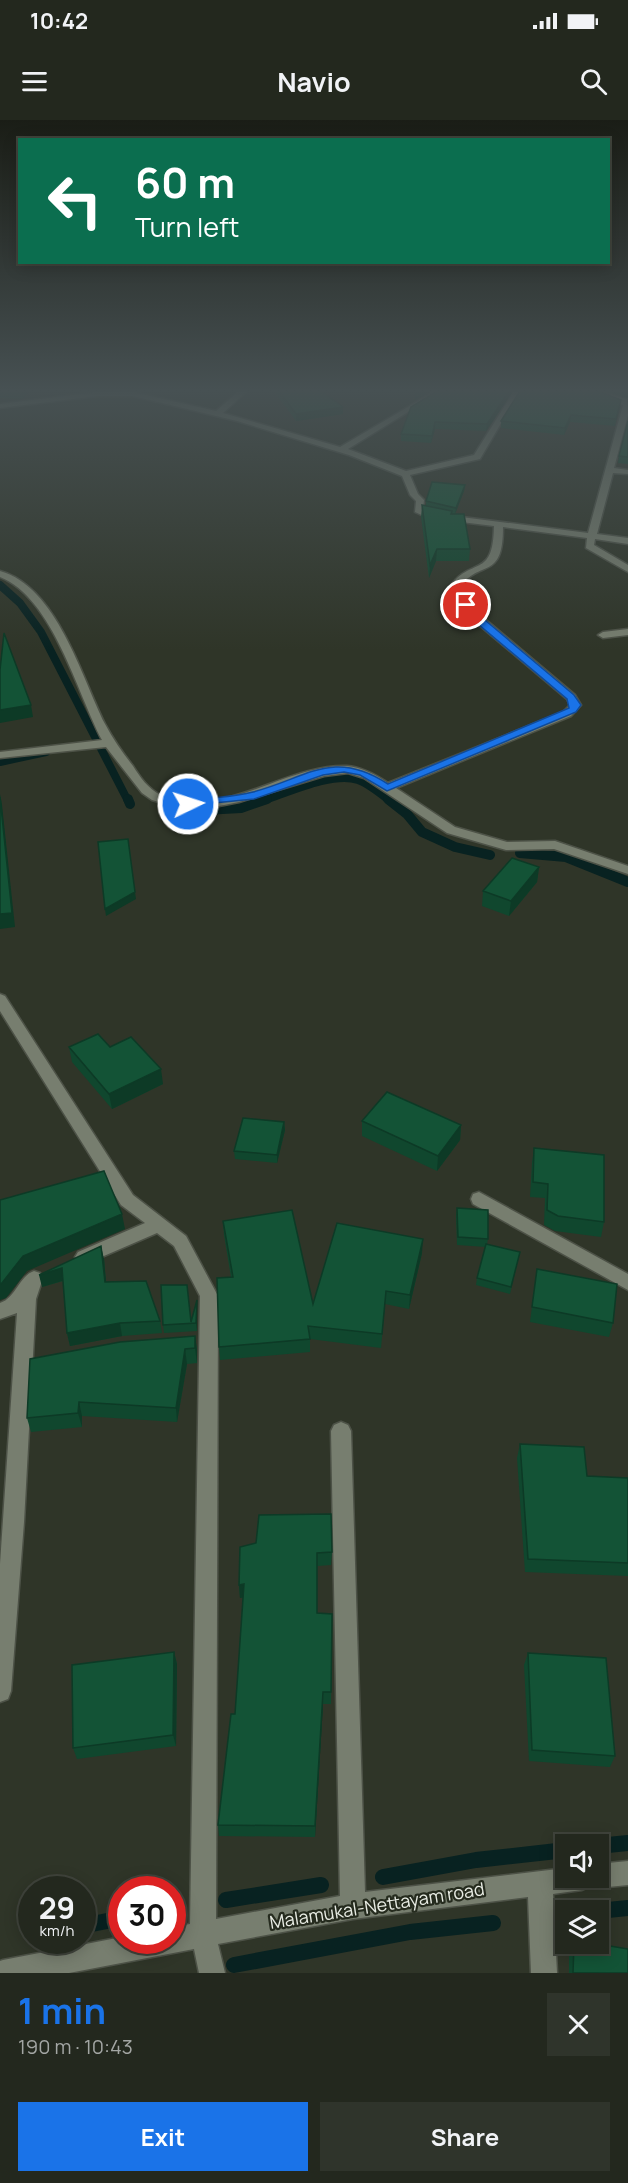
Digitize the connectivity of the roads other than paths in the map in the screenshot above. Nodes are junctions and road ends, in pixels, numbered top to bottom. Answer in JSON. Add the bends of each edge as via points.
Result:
{"nodes":[{"id":1,"x":406,"y":477,"type":"edge"},
{"id":2,"x":608,"y":477,"type":"edge"},
{"id":3,"x":499,"y":523,"type":"junction"},
{"id":4,"x":593,"y":537,"type":"junction"},
{"id":5,"x":628,"y":541,"type":"edge"},
{"id":6,"x":628,"y":569,"type":"edge"},
{"id":7,"x":0,"y":574,"type":"edge"},
{"id":8,"x":628,"y":632,"type":"edge"},
{"id":9,"x":603,"y":635,"type":"dead end"},
{"id":10,"x":107,"y":742,"type":"junction"},
{"id":11,"x":0,"y":755,"type":"edge"},
{"id":12,"x":387,"y":788,"type":"junction"},
{"id":13,"x":628,"y":870,"type":"edge"},
{"id":14,"x":0,"y":999,"type":"edge"},
{"id":15,"x":479,"y":1199,"type":"dead end"},
{"id":16,"x":159,"y":1225,"type":"junction"},
{"id":17,"x":34,"y":1278,"type":"junction"},
{"id":18,"x":628,"y":1282,"type":"edge"},
{"id":19,"x":0,"y":1311,"type":"edge"},
{"id":20,"x":208,"y":1340,"type":"junction"},
{"id":21,"x":186,"y":1341,"type":"edge"},
{"id":22,"x":45,"y":1361,"type":"edge"},
{"id":23,"x":23,"y":1365,"type":"junction"},
{"id":24,"x":341,"y":1431,"type":"dead end"},
{"id":25,"x":0,"y":1691,"type":"edge"},
{"id":26,"x":628,"y":1873,"type":"edge"},
{"id":27,"x":609,"y":1875,"type":"edge"},
{"id":28,"x":555,"y":1881,"type":"edge"},
{"id":29,"x":540,"y":1883,"type":"junction"},
{"id":30,"x":352,"y":1906,"type":"junction"},
{"id":31,"x":203,"y":1934,"type":"junction"},
{"id":32,"x":186,"y":1938,"type":"edge"},
{"id":33,"x":108,"y":1953,"type":"edge"},
{"id":34,"x":3,"y":1973,"type":"edge"},
{"id":35,"x":212,"y":1973,"type":"edge"},
{"id":36,"x":544,"y":1973,"type":"edge"}],
"edges":[{"from":1,"to":3,"type":"street","via":[[420,500],[418,510],[425,514]]},
{"from":2,"to":4,"type":"street"},
{"from":3,"to":4,"type":"street"},
{"from":3,"to":12,"type":"street","via":[[496,555],[454,588],[476,617],[576,705],[567,714]]},
{"from":4,"to":5,"type":"street"},
{"from":4,"to":6,"type":"street","via":[[589,546]]},
{"from":7,"to":10,"type":"street","via":[[18,582],[48,618]]},
{"from":8,"to":9,"type":"street"},
{"from":10,"to":11,"type":"street"},
{"from":10,"to":12,"type":"street","via":[[144,789],[167,802],[197,804],[254,796],[321,772],[344,769],[363,772]]},
{"from":12,"to":13,"type":"street","via":[[457,832],[506,846],[555,845]]},
{"from":14,"to":16,"type":"street","via":[[127,1200]]},
{"from":15,"to":18,"type":"street"},
{"from":16,"to":17,"type":"street"},
{"from":16,"to":20,"type":"street","via":[[180,1241],[209,1296]]},
{"from":17,"to":19,"type":"street","via":[[12,1307]]},
{"from":17,"to":23,"type":"street","via":[[27,1299]]},
{"from":20,"to":21,"type":"street"},
{"from":20,"to":31,"type":"street"},
{"from":22,"to":23,"type":"street"},
{"from":23,"to":25,"type":"street"},
{"from":24,"to":30,"type":"street"},
{"from":26,"to":27,"type":"street"},
{"from":28,"to":29,"type":"street","name":"Malamukal-Nettayam road"},
{"from":29,"to":30,"type":"street","name":"Malamukal-Nettayam road"},
{"from":29,"to":36,"type":"street"},
{"from":30,"to":31,"type":"street","name":"Malamukal-Nettayam road"},
{"from":31,"to":32,"type":"street","name":"Malamukal-Nettayam road"},
{"from":31,"to":35,"type":"street"},
{"from":33,"to":34,"type":"street","name":"Malamukal-Nettayam road"}]}
